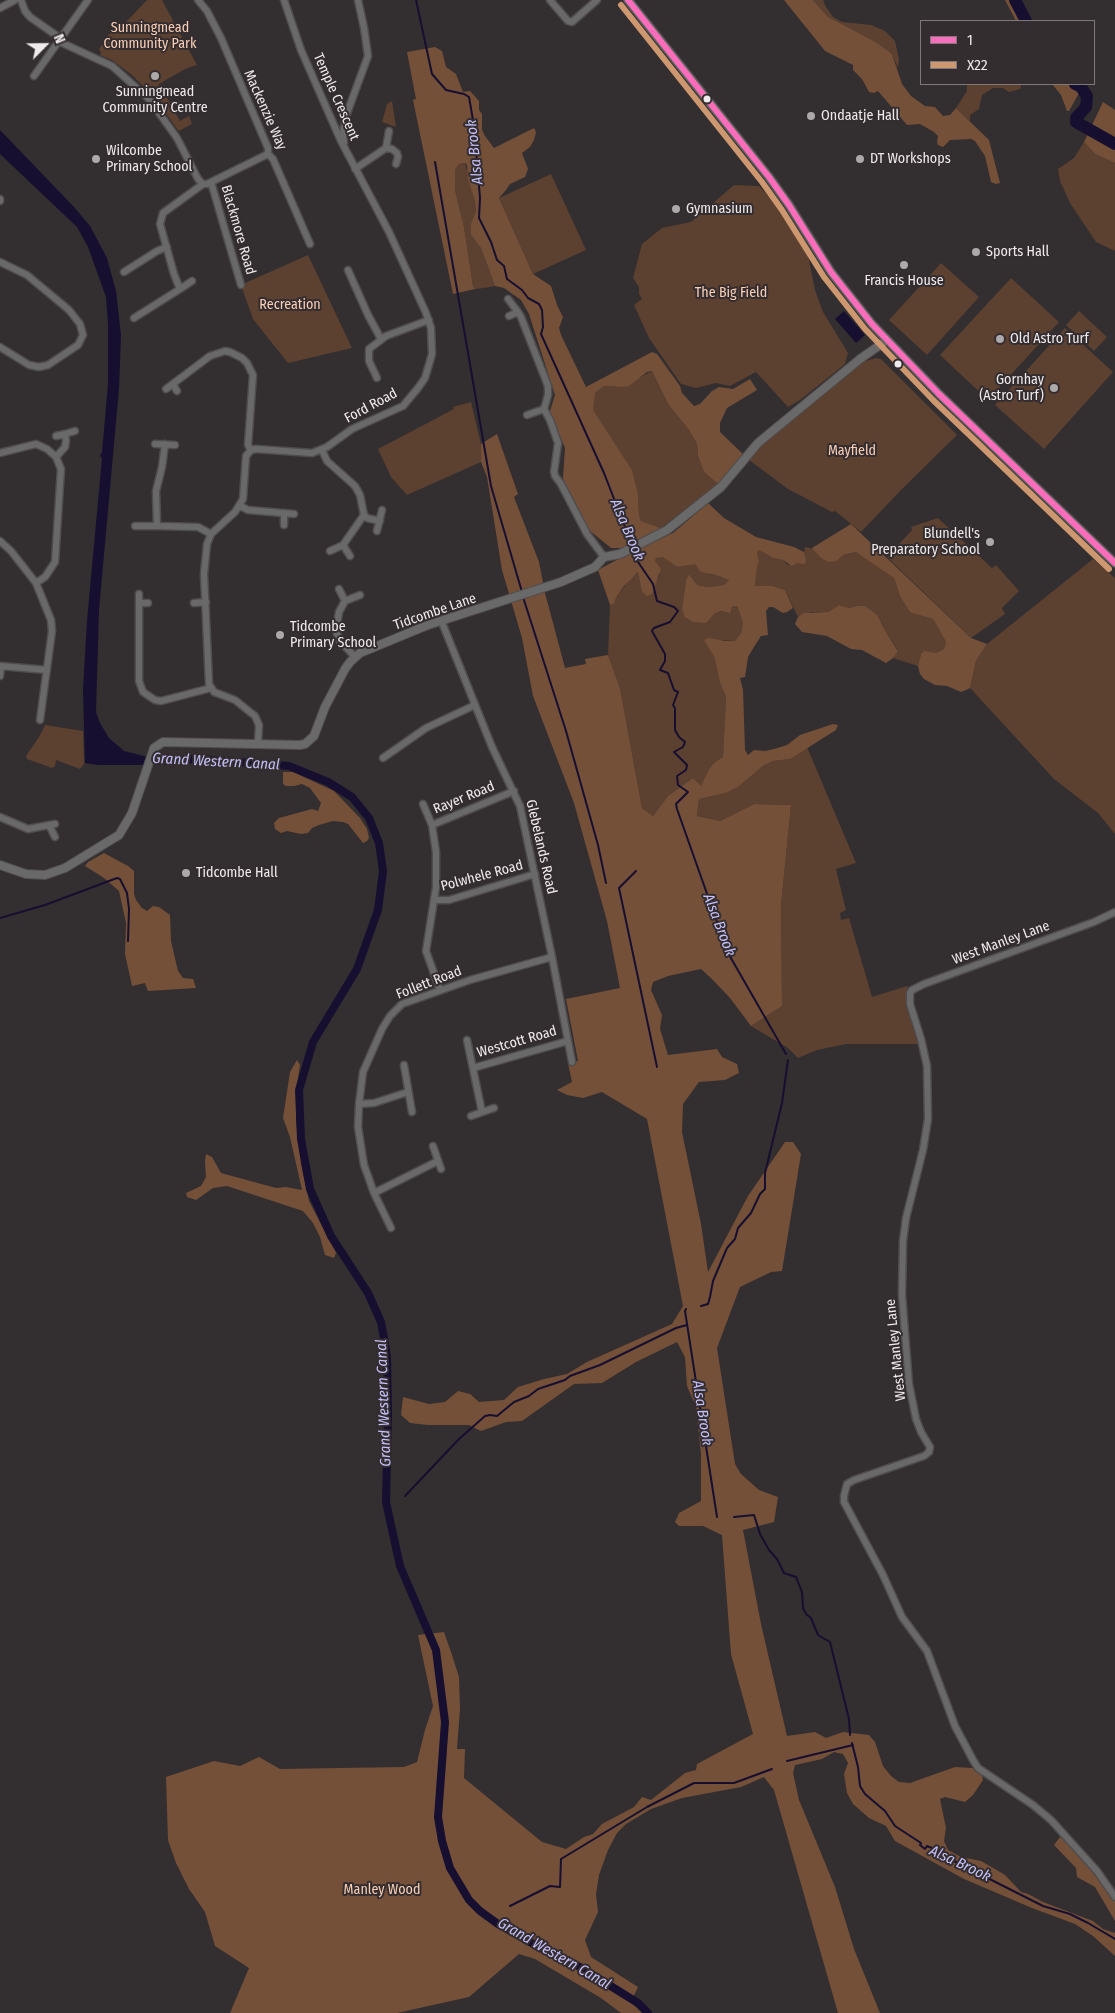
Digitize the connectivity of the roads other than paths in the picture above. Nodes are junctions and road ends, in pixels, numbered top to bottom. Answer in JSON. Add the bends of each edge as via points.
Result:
{"nodes":[{"id":1,"x":15,"y":0,"type":"edge"},
{"id":2,"x":21,"y":0,"type":"edge"},
{"id":3,"x":88,"y":0,"type":"edge"},
{"id":4,"x":198,"y":0,"type":"edge"},
{"id":5,"x":284,"y":0,"type":"edge"},
{"id":6,"x":358,"y":0,"type":"edge"},
{"id":7,"x":550,"y":0,"type":"edge"},
{"id":8,"x":598,"y":0,"type":"edge"},
{"id":9,"x":628,"y":0,"type":"edge"},
{"id":10,"x":0,"y":8,"type":"edge"},
{"id":11,"x":59,"y":40,"type":"junction"},
{"id":12,"x":34,"y":76,"type":"dead end"},
{"id":13,"x":346,"y":116,"type":"junction"},
{"id":14,"x":331,"y":117,"type":"junction"},
{"id":15,"x":389,"y":131,"type":"dead end"},
{"id":16,"x":345,"y":148,"type":"junction"},
{"id":17,"x":386,"y":148,"type":"junction"},
{"id":18,"x":268,"y":154,"type":"junction"},
{"id":19,"x":396,"y":164,"type":"dead end"},
{"id":20,"x":355,"y":169,"type":"junction"},
{"id":21,"x":211,"y":182,"type":"junction"},
{"id":22,"x":203,"y":184,"type":"junction"},
{"id":23,"x":372,"y":201,"type":"joint"},
{"id":24,"x":312,"y":229,"type":"dead end"},
{"id":25,"x":305,"y":232,"type":"junction"},
{"id":26,"x":310,"y":244,"type":"dead end"},
{"id":27,"x":167,"y":248,"type":"junction"},
{"id":28,"x":0,"y":262,"type":"edge"},
{"id":29,"x":348,"y":270,"type":"dead end"},
{"id":30,"x":124,"y":272,"type":"dead end"},
{"id":31,"x":192,"y":282,"type":"dead end"},
{"id":32,"x":241,"y":285,"type":"dead end"},
{"id":33,"x":180,"y":289,"type":"junction"},
{"id":34,"x":508,"y":299,"type":"dead end"},
{"id":35,"x":518,"y":312,"type":"junction"},
{"id":36,"x":509,"y":316,"type":"dead end"},
{"id":37,"x":134,"y":318,"type":"dead end"},
{"id":38,"x":429,"y":320,"type":"junction"},
{"id":39,"x":382,"y":339,"type":"junction"},
{"id":40,"x":887,"y":340,"type":"junction"},
{"id":41,"x":0,"y":347,"type":"edge"},
{"id":42,"x":377,"y":378,"type":"dead end"},
{"id":43,"x":173,"y":384,"type":"junction"},
{"id":44,"x":166,"y":389,"type":"dead end"},
{"id":45,"x":177,"y":391,"type":"dead end"},
{"id":46,"x":544,"y":409,"type":"junction"},
{"id":47,"x":527,"y":415,"type":"dead end"},
{"id":48,"x":75,"y":431,"type":"dead end"},
{"id":49,"x":65,"y":434,"type":"junction"},
{"id":50,"x":56,"y":436,"type":"dead end"},
{"id":51,"x":155,"y":444,"type":"dead end"},
{"id":52,"x":165,"y":444,"type":"junction"},
{"id":53,"x":174,"y":444,"type":"dead end"},
{"id":54,"x":251,"y":450,"type":"junction"},
{"id":55,"x":322,"y":450,"type":"junction"},
{"id":56,"x":0,"y":452,"type":"edge"},
{"id":57,"x":56,"y":458,"type":"junction"},
{"id":58,"x":240,"y":506,"type":"junction"},
{"id":59,"x":382,"y":510,"type":"dead end"},
{"id":60,"x":284,"y":513,"type":"junction"},
{"id":61,"x":294,"y":514,"type":"dead end"},
{"id":62,"x":364,"y":515,"type":"junction"},
{"id":63,"x":380,"y":521,"type":"junction"},
{"id":64,"x":284,"y":525,"type":"dead end"},
{"id":65,"x":134,"y":526,"type":"dead end"},
{"id":66,"x":156,"y":526,"type":"junction"},
{"id":67,"x":377,"y":531,"type":"dead end"},
{"id":68,"x":211,"y":534,"type":"junction"},
{"id":69,"x":0,"y":541,"type":"edge"},
{"id":70,"x":343,"y":544,"type":"junction"},
{"id":71,"x":330,"y":551,"type":"dead end"},
{"id":72,"x":350,"y":556,"type":"dead end"},
{"id":73,"x":604,"y":557,"type":"junction"},
{"id":74,"x":1115,"y":563,"type":"edge"},
{"id":75,"x":36,"y":583,"type":"junction"},
{"id":76,"x":339,"y":589,"type":"dead end"},
{"id":77,"x":139,"y":594,"type":"dead end"},
{"id":78,"x":360,"y":596,"type":"dead end"},
{"id":79,"x":345,"y":601,"type":"junction"},
{"id":80,"x":206,"y":602,"type":"junction"},
{"id":81,"x":139,"y":603,"type":"junction"},
{"id":82,"x":148,"y":603,"type":"dead end"},
{"id":83,"x":194,"y":603,"type":"dead end"},
{"id":84,"x":441,"y":620,"type":"junction"},
{"id":85,"x":355,"y":657,"type":"junction"},
{"id":86,"x":1,"y":666,"type":"edge"},
{"id":87,"x":47,"y":670,"type":"junction"},
{"id":88,"x":0,"y":676,"type":"edge"},
{"id":89,"x":211,"y":688,"type":"junction"},
{"id":90,"x":475,"y":705,"type":"junction"},
{"id":91,"x":33,"y":708,"type":"dead end"},
{"id":92,"x":42,"y":709,"type":"junction"},
{"id":93,"x":40,"y":720,"type":"dead end"},
{"id":94,"x":258,"y":744,"type":"junction"},
{"id":95,"x":383,"y":758,"type":"dead end"},
{"id":96,"x":514,"y":791,"type":"junction"},
{"id":97,"x":422,"y":804,"type":"dead end"},
{"id":98,"x":0,"y":816,"type":"edge"},
{"id":99,"x":432,"y":825,"type":"junction"},
{"id":100,"x":55,"y":837,"type":"dead end"},
{"id":101,"x":0,"y":865,"type":"edge"},
{"id":102,"x":535,"y":874,"type":"junction"},
{"id":103,"x":435,"y":900,"type":"junction"},
{"id":104,"x":1115,"y":912,"type":"edge"},
{"id":105,"x":552,"y":957,"type":"junction"},
{"id":106,"x":440,"y":990,"type":"junction"},
{"id":107,"x":467,"y":1040,"type":"dead end"},
{"id":108,"x":568,"y":1041,"type":"junction"},
{"id":109,"x":572,"y":1062,"type":"dead end"},
{"id":110,"x":404,"y":1065,"type":"dead end"},
{"id":111,"x":473,"y":1068,"type":"junction"},
{"id":112,"x":408,"y":1092,"type":"junction"},
{"id":113,"x":359,"y":1104,"type":"junction"},
{"id":114,"x":494,"y":1108,"type":"dead end"},
{"id":115,"x":412,"y":1112,"type":"dead end"},
{"id":116,"x":482,"y":1112,"type":"junction"},
{"id":117,"x":471,"y":1116,"type":"dead end"},
{"id":118,"x":433,"y":1146,"type":"dead end"},
{"id":119,"x":438,"y":1161,"type":"junction"},
{"id":120,"x":441,"y":1169,"type":"dead end"},
{"id":121,"x":374,"y":1193,"type":"junction"},
{"id":122,"x":391,"y":1228,"type":"dead end"},
{"id":123,"x":1115,"y":1897,"type":"edge"}],
"edges":[{"from":1,"to":10,"type":"street"},
{"from":2,"to":11,"type":"street","via":[[30,17]]},
{"from":3,"to":11,"type":"street"},
{"from":4,"to":18,"type":"street","name":"Mackenzie Way","via":[[221,38]]},
{"from":5,"to":14,"type":"street","name":"Temple Crescent","via":[[301,50]]},
{"from":6,"to":13,"type":"street","via":[[368,56]]},
{"from":7,"to":8,"type":"street","via":[[572,22]]},
{"from":9,"to":40,"type":"street","via":[[769,177],[836,280]]},
{"from":11,"to":12,"type":"street"},
{"from":11,"to":22,"type":"street","via":[[112,66],[149,99],[177,138]]},
{"from":13,"to":14,"type":"street","via":[[337,120]]},
{"from":13,"to":16,"type":"street"},
{"from":14,"to":16,"type":"street","name":"Temple Crescent"},
{"from":15,"to":17,"type":"street"},
{"from":16,"to":20,"type":"street","name":"Temple Crescent"},
{"from":17,"to":19,"type":"street","via":[[397,153]]},
{"from":17,"to":20,"type":"street"},
{"from":18,"to":21,"type":"street","name":"Blackmore Road"},
{"from":18,"to":25,"type":"street","name":"Mackenzie Way"},
{"from":20,"to":23,"type":"street","name":"Temple Crescent"},
{"from":21,"to":22,"type":"street","name":"Blackmore Road"},
{"from":21,"to":32,"type":"street","name":"Blackmore Road"},
{"from":22,"to":27,"type":"street","via":[[162,213],[160,224]]},
{"from":23,"to":38,"type":"street","name":"Ford Road"},
{"from":24,"to":25,"type":"street"},
{"from":25,"to":26,"type":"street","name":"Mackenzie Way"},
{"from":27,"to":30,"type":"street"},
{"from":27,"to":33,"type":"street"},
{"from":28,"to":41,"type":"street","via":[[28,275],[69,310],[82,330],[82,340],[39,368]]},
{"from":29,"to":39,"type":"street"},
{"from":31,"to":33,"type":"street"},
{"from":33,"to":37,"type":"street","via":[[139,311]]},
{"from":34,"to":35,"type":"street"},
{"from":35,"to":36,"type":"street"},
{"from":35,"to":46,"type":"street","via":[[548,386]]},
{"from":38,"to":39,"type":"street"},
{"from":38,"to":55,"type":"street","name":"Ford Road","via":[[432,354],[425,378],[418,388],[403,406],[352,429]]},
{"from":39,"to":42,"type":"street","via":[[368,352],[368,361]]},
{"from":40,"to":73,"type":"street","name":"Tidcombe Lane","via":[[764,438],[710,496],[667,530],[620,554]]},
{"from":40,"to":74,"type":"street","via":[[1021,475]]},
{"from":43,"to":44,"type":"street"},
{"from":43,"to":45,"type":"street"},
{"from":43,"to":54,"type":"street","via":[[225,348],[242,358],[253,375],[248,445]]},
{"from":46,"to":47,"type":"street"},
{"from":46,"to":73,"type":"street","via":[[558,444],[555,476],[587,534]]},
{"from":48,"to":49,"type":"street"},
{"from":49,"to":50,"type":"street"},
{"from":49,"to":57,"type":"street","via":[[65,447]]},
{"from":51,"to":52,"type":"street"},
{"from":52,"to":53,"type":"street"},
{"from":52,"to":66,"type":"street","via":[[156,490]]},
{"from":54,"to":55,"type":"street","via":[[312,453]]},
{"from":54,"to":58,"type":"street","via":[[246,456]]},
{"from":55,"to":62,"type":"street","via":[[327,460],[355,486]]},
{"from":56,"to":57,"type":"street","via":[[36,444]]},
{"from":57,"to":75,"type":"street","via":[[62,477],[55,562],[45,577]]},
{"from":58,"to":60,"type":"street","via":[[248,510]]},
{"from":58,"to":68,"type":"street"},
{"from":59,"to":63,"type":"street"},
{"from":60,"to":61,"type":"street"},
{"from":60,"to":64,"type":"street"},
{"from":62,"to":63,"type":"street"},
{"from":62,"to":70,"type":"street"},
{"from":63,"to":67,"type":"street"},
{"from":65,"to":66,"type":"street"},
{"from":66,"to":68,"type":"street","via":[[198,527]]},
{"from":68,"to":80,"type":"street","via":[[204,574]]},
{"from":69,"to":75,"type":"street"},
{"from":70,"to":71,"type":"street"},
{"from":70,"to":72,"type":"street"},
{"from":73,"to":84,"type":"street","name":"Tidcombe Lane","via":[[595,566],[535,591]]},
{"from":75,"to":87,"type":"street","via":[[48,610],[52,631]]},
{"from":76,"to":79,"type":"street"},
{"from":77,"to":81,"type":"street"},
{"from":78,"to":79,"type":"street"},
{"from":79,"to":85,"type":"street","via":[[336,630],[340,641]]},
{"from":80,"to":83,"type":"street"},
{"from":80,"to":89,"type":"street"},
{"from":81,"to":82,"type":"street"},
{"from":81,"to":89,"type":"street","via":[[139,681],[144,692],[161,701]]},
{"from":84,"to":85,"type":"street","name":"Tidcombe Lane"},
{"from":84,"to":90,"type":"street","name":"Glebelands Road"},
{"from":85,"to":94,"type":"street","name":"Tidcombe Lane","via":[[338,680],[309,741],[300,745]]},
{"from":86,"to":87,"type":"street"},
{"from":86,"to":88,"type":"street"},
{"from":87,"to":92,"type":"street"},
{"from":89,"to":94,"type":"street","via":[[235,700],[255,716],[259,725]]},
{"from":90,"to":95,"type":"street","via":[[426,728]]},
{"from":90,"to":96,"type":"street","name":"Glebelands Road"},
{"from":91,"to":92,"type":"street"},
{"from":92,"to":93,"type":"street"},
{"from":94,"to":101,"type":"street","name":"Tidcombe Lane","via":[[169,741],[158,745],[132,813],[119,835],[65,868],[45,875],[26,874]]},
{"from":96,"to":99,"type":"street","name":"Rayer Road"},
{"from":96,"to":102,"type":"street","name":"Glebelands Road"},
{"from":97,"to":99,"type":"street"},
{"from":98,"to":100,"type":"street","via":[[28,829],[52,825]]},
{"from":99,"to":103,"type":"street","name":"Rayer Road","via":[[437,873]]},
{"from":102,"to":103,"type":"street","name":"Polwhele Road","via":[[449,900]]},
{"from":102,"to":105,"type":"street","name":"Glebelands Road"},
{"from":103,"to":106,"type":"street","name":"Rayer Road","via":[[426,951]]},
{"from":104,"to":123,"type":"street","name":"West Manley Lane","via":[[924,984],[910,993],[927,1066],[928,1119],[924,1150],[906,1218],[902,1295],[909,1384],[916,1419],[930,1447],[924,1456],[854,1480],[847,1484],[844,1496],[844,1502],[902,1616],[927,1651],[955,1726],[978,1768],[1051,1820],[1097,1871]]},
{"from":105,"to":106,"type":"street","name":"Follett Road"},
{"from":105,"to":108,"type":"street","name":"Glebelands Road"},
{"from":106,"to":113,"type":"street","name":"Follett Road","via":[[402,1004],[390,1016],[367,1060]]},
{"from":107,"to":111,"type":"street","name":"Westcott Road"},
{"from":108,"to":109,"type":"street","name":"Glebelands Road"},
{"from":108,"to":111,"type":"street","name":"Westcott Road"},
{"from":110,"to":112,"type":"street"},
{"from":111,"to":116,"type":"street","name":"Westcott Road"},
{"from":112,"to":113,"type":"street"},
{"from":112,"to":115,"type":"street"},
{"from":113,"to":121,"type":"street","name":"Follett Road","via":[[361,1150]]},
{"from":114,"to":116,"type":"street"},
{"from":116,"to":117,"type":"street"},
{"from":118,"to":119,"type":"street"},
{"from":119,"to":120,"type":"street"},
{"from":119,"to":121,"type":"street"},
{"from":121,"to":122,"type":"street","name":"Follett Road"}]}
